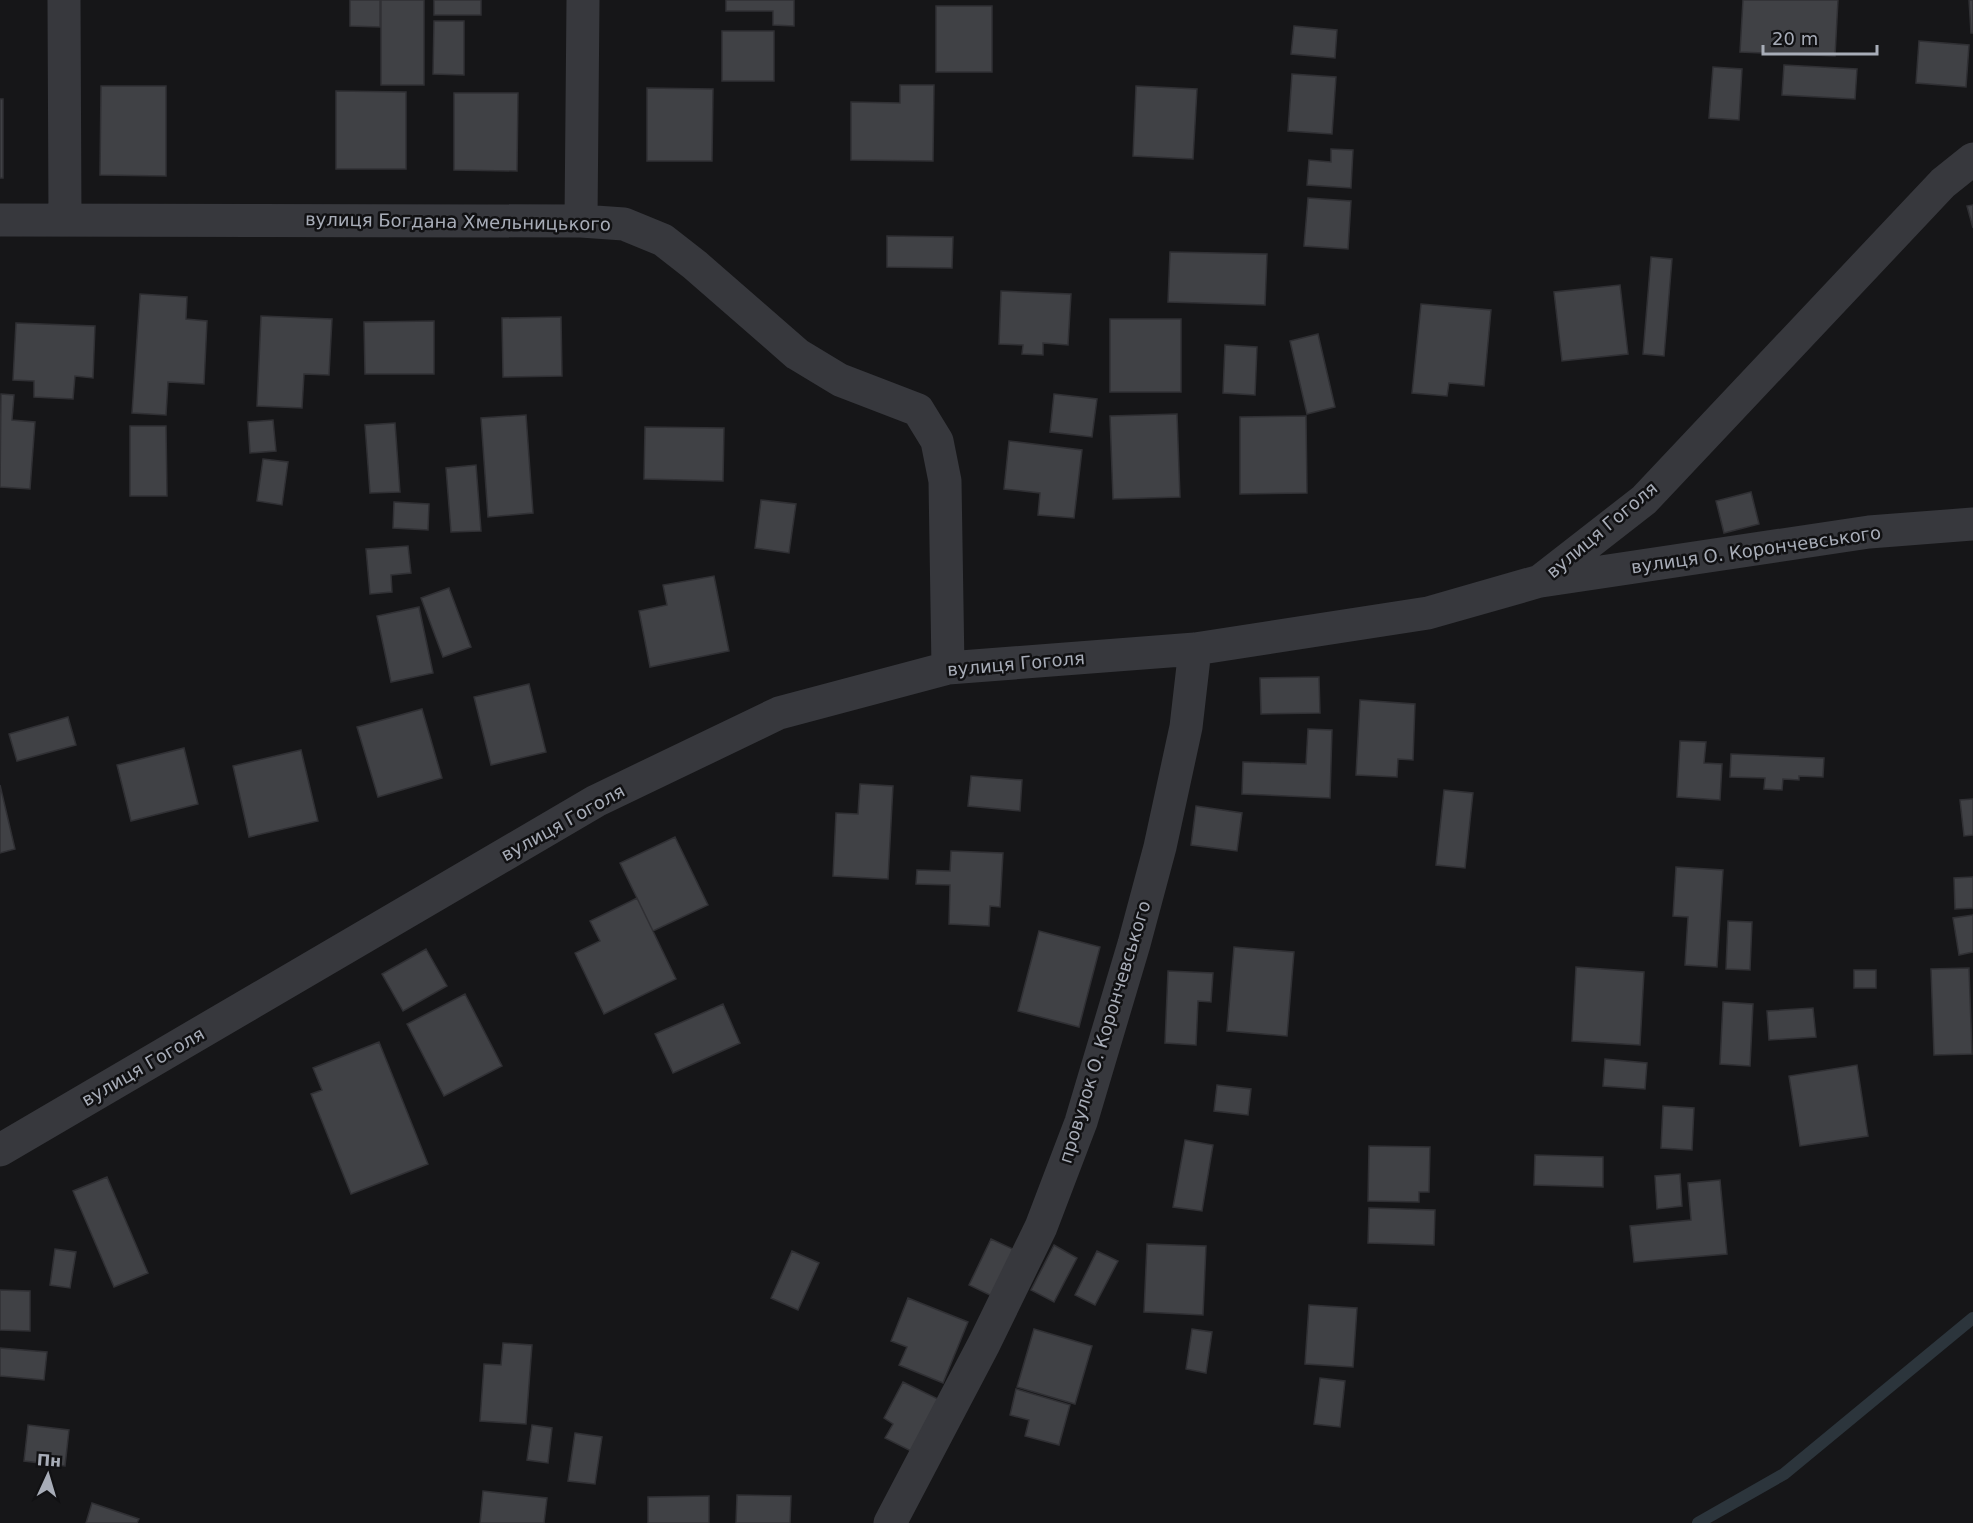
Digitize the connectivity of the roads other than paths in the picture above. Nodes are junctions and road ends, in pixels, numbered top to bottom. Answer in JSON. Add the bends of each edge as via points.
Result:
{"nodes":[{"id":1,"x":64,"y":0,"type":"edge"},
{"id":2,"x":583,"y":0,"type":"edge"},
{"id":3,"x":1973,"y":159,"type":"edge"},
{"id":4,"x":0,"y":220,"type":"edge"},
{"id":5,"x":65,"y":220,"type":"junction"},
{"id":6,"x":581,"y":221,"type":"junction"},
{"id":7,"x":1973,"y":524,"type":"edge"},
{"id":8,"x":1540,"y":581,"type":"junction"},
{"id":9,"x":1195,"y":649,"type":"junction"},
{"id":10,"x":948,"y":668,"type":"junction"},
{"id":11,"x":0,"y":1150,"type":"edge"},
{"id":12,"x":890,"y":1523,"type":"edge"}],
"edges":[{"from":1,"to":5,"type":"street"},
{"from":2,"to":6,"type":"street"},
{"from":3,"to":8,"type":"street","name":"вулиця Гоголя","via":[[1943,183],[1644,500]]},
{"from":4,"to":5,"type":"street","name":"вулиця Богдана Хмельницького"},
{"from":5,"to":6,"type":"street","name":"вулиця Богдана Хмельницького"},
{"from":6,"to":10,"type":"street","name":"вулиця Богдана Хмельницького","via":[[624,224],[663,240],[797,354],[840,380],[918,410],[938,441],[945,481]]},
{"from":7,"to":8,"type":"street","name":"вулиця О. Корончевського","via":[[1869,532]]},
{"from":8,"to":9,"type":"street","name":"вулиця Гоголя","via":[[1428,613]]},
{"from":9,"to":10,"type":"street","name":"вулиця Гоголя"},
{"from":9,"to":12,"type":"street","name":"провулок О. Корончевського","via":[[1186,727],[1160,847],[1081,1122],[1041,1227]]},
{"from":10,"to":11,"type":"street","name":"вулиця Гоголя","via":[[778,713],[596,801]]}]}
